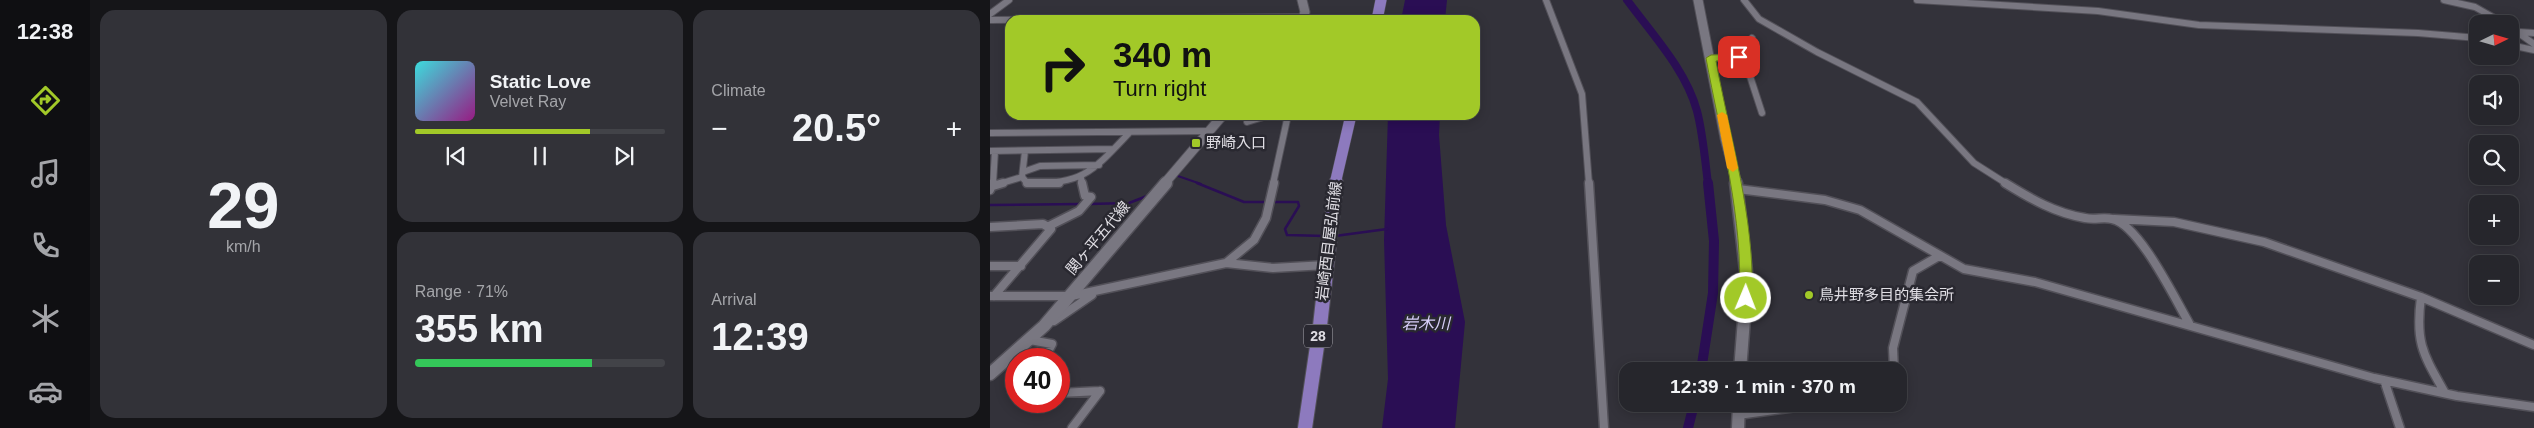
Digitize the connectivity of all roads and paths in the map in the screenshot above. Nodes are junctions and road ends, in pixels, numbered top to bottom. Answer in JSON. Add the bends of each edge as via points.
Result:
{"nodes":[{"id":1,"x":1009,"y":0,"type":"edge"},
{"id":2,"x":1302,"y":0,"type":"edge"},
{"id":3,"x":1381,"y":0,"type":"edge"},
{"id":4,"x":1546,"y":0,"type":"edge"},
{"id":5,"x":1698,"y":0,"type":"edge"},
{"id":6,"x":1744,"y":0,"type":"edge"},
{"id":7,"x":1917,"y":0,"type":"edge"},
{"id":8,"x":2444,"y":0,"type":"edge"},
{"id":9,"x":990,"y":14,"type":"edge"},
{"id":10,"x":1304,"y":15,"type":"edge"},
{"id":11,"x":1378,"y":15,"type":"edge"},
{"id":12,"x":2489,"y":15,"type":"edge"},
{"id":13,"x":990,"y":20,"type":"edge"},
{"id":14,"x":1005,"y":20,"type":"edge"},
{"id":15,"x":2519,"y":32,"type":"edge"},
{"id":16,"x":2519,"y":33,"type":"edge"},
{"id":17,"x":2534,"y":33,"type":"edge"},
{"id":18,"x":2469,"y":37,"type":"edge"},
{"id":19,"x":1752,"y":38,"type":"dead end"},
{"id":20,"x":2534,"y":44,"type":"edge"},
{"id":21,"x":2519,"y":46,"type":"edge"},
{"id":22,"x":2534,"y":50,"type":"edge"},
{"id":23,"x":1739,"y":57,"type":"junction"},
{"id":24,"x":1711,"y":58,"type":"junction"},
{"id":25,"x":1762,"y":112,"type":"dead end"},
{"id":26,"x":1219,"y":120,"type":"edge"},
{"id":27,"x":1254,"y":120,"type":"edge"},
{"id":28,"x":1287,"y":120,"type":"edge"},
{"id":29,"x":1350,"y":120,"type":"edge"},
{"id":30,"x":1247,"y":122,"type":"dead end"},
{"id":31,"x":1210,"y":131,"type":"junction"},
{"id":32,"x":1130,"y":132,"type":"junction"},
{"id":33,"x":990,"y":133,"type":"edge"},
{"id":34,"x":1113,"y":149,"type":"junction"},
{"id":35,"x":993,"y":151,"type":"edge"},
{"id":36,"x":1025,"y":151,"type":"junction"},
{"id":37,"x":1099,"y":165,"type":"junction"},
{"id":38,"x":1023,"y":175,"type":"junction"},
{"id":39,"x":1081,"y":178,"type":"junction"},
{"id":40,"x":992,"y":188,"type":"edge"},
{"id":41,"x":1738,"y":189,"type":"junction"},
{"id":42,"x":2114,"y":219,"type":"junction"},
{"id":43,"x":1049,"y":226,"type":"junction"},
{"id":44,"x":990,"y":227,"type":"edge"},
{"id":45,"x":1939,"y":256,"type":"junction"},
{"id":46,"x":1226,"y":264,"type":"junction"},
{"id":47,"x":1326,"y":265,"type":"junction"},
{"id":48,"x":990,"y":266,"type":"edge"},
{"id":49,"x":1021,"y":266,"type":"junction"},
{"id":50,"x":1101,"y":291,"type":"junction"},
{"id":51,"x":992,"y":296,"type":"edge"},
{"id":52,"x":1070,"y":296,"type":"junction"},
{"id":53,"x":2421,"y":297,"type":"junction"},
{"id":54,"x":2189,"y":323,"type":"junction"},
{"id":55,"x":1044,"y":326,"type":"junction"},
{"id":56,"x":1030,"y":340,"type":"junction"},
{"id":57,"x":2534,"y":344,"type":"edge"},
{"id":58,"x":1050,"y":348,"type":"edge"},
{"id":59,"x":1741,"y":362,"type":"edge"},
{"id":60,"x":1894,"y":362,"type":"edge"},
{"id":61,"x":990,"y":374,"type":"edge"},
{"id":62,"x":2384,"y":380,"type":"junction"},
{"id":63,"x":1070,"y":392,"type":"edge"},
{"id":64,"x":2445,"y":393,"type":"junction"},
{"id":65,"x":2534,"y":407,"type":"edge"},
{"id":66,"x":1765,"y":412,"type":"edge"},
{"id":67,"x":1738,"y":416,"type":"edge"},
{"id":68,"x":1072,"y":428,"type":"edge"},
{"id":69,"x":1305,"y":428,"type":"edge"},
{"id":70,"x":1604,"y":428,"type":"edge"},
{"id":71,"x":2400,"y":428,"type":"edge"}],
"edges":[{"from":1,"to":9,"type":"street"},
{"from":2,"to":10,"type":"street"},
{"from":3,"to":11,"type":"main road"},
{"from":4,"to":70,"type":"street","via":[[1582,94]]},
{"from":5,"to":24,"type":"street"},
{"from":6,"to":42,"type":"street","via":[[1759,19],[1917,102],[1974,163],[2032,200],[2060,213],[2088,219]]},
{"from":7,"to":18,"type":"street","via":[[2098,11],[2199,25],[2418,32]]},
{"from":8,"to":12,"type":"street","via":[[2475,7]]},
{"from":13,"to":14,"type":"street"},
{"from":15,"to":17,"type":"street"},
{"from":16,"to":20,"type":"street"},
{"from":19,"to":23,"type":"street"},
{"from":21,"to":22,"type":"street"},
{"from":23,"to":24,"type":"street"},
{"from":23,"to":25,"type":"street","via":[[1747,67]]},
{"from":24,"to":41,"type":"street"},
{"from":26,"to":31,"type":"street","name":"関ヶ平五代線"},
{"from":27,"to":30,"type":"street"},
{"from":28,"to":46,"type":"street","via":[[1271,201],[1261,229],[1254,240]]},
{"from":29,"to":47,"type":"main road","name":"岩崎西目屋弘前線","number":"28","via":[[1344,138]]},
{"from":31,"to":32,"type":"street"},
{"from":31,"to":52,"type":"street","name":"関ヶ平五代線"},
{"from":32,"to":33,"type":"street"},
{"from":32,"to":34,"type":"street"},
{"from":34,"to":36,"type":"street"},
{"from":34,"to":37,"type":"street"},
{"from":35,"to":36,"type":"street"},
{"from":35,"to":40,"type":"street"},
{"from":36,"to":38,"type":"street"},
{"from":37,"to":38,"type":"street","via":[[1040,166]]},
{"from":37,"to":39,"type":"street"},
{"from":38,"to":39,"type":"street","via":[[1028,184]]},
{"from":38,"to":40,"type":"street"},
{"from":39,"to":43,"type":"street","via":[[1085,196],[1091,196],[1079,211]]},
{"from":41,"to":45,"type":"street","via":[[1825,200],[1860,210]]},
{"from":41,"to":59,"type":"street","via":[[1747,280]]},
{"from":42,"to":53,"type":"street","via":[[2174,222],[2264,242]]},
{"from":42,"to":54,"type":"street","via":[[2143,243]]},
{"from":43,"to":44,"type":"street"},
{"from":43,"to":49,"type":"street","via":[[1048,236]]},
{"from":45,"to":54,"type":"street","via":[[1964,269],[2035,282]]},
{"from":45,"to":60,"type":"street","via":[[1913,271],[1893,348]]},
{"from":46,"to":47,"type":"street","via":[[1273,268]]},
{"from":46,"to":50,"type":"street"},
{"from":47,"to":69,"type":"main road","name":"岩崎西目屋弘前線","number":"28"},
{"from":48,"to":49,"type":"street"},
{"from":49,"to":51,"type":"street"},
{"from":50,"to":52,"type":"street"},
{"from":50,"to":55,"type":"street"},
{"from":51,"to":52,"type":"street"},
{"from":52,"to":55,"type":"street","name":"関ヶ平五代線"},
{"from":53,"to":57,"type":"street"},
{"from":53,"to":64,"type":"street","via":[[2418,322],[2422,351]]},
{"from":54,"to":62,"type":"street"},
{"from":55,"to":56,"type":"street","name":"関ヶ平五代線"},
{"from":56,"to":58,"type":"street","via":[[1052,344]]},
{"from":56,"to":61,"type":"street","name":"関ヶ平五代線"},
{"from":62,"to":64,"type":"street"},
{"from":62,"to":71,"type":"street"},
{"from":63,"to":68,"type":"street","via":[[1100,391]]},
{"from":64,"to":65,"type":"street"},
{"from":66,"to":67,"type":"street"}]}
